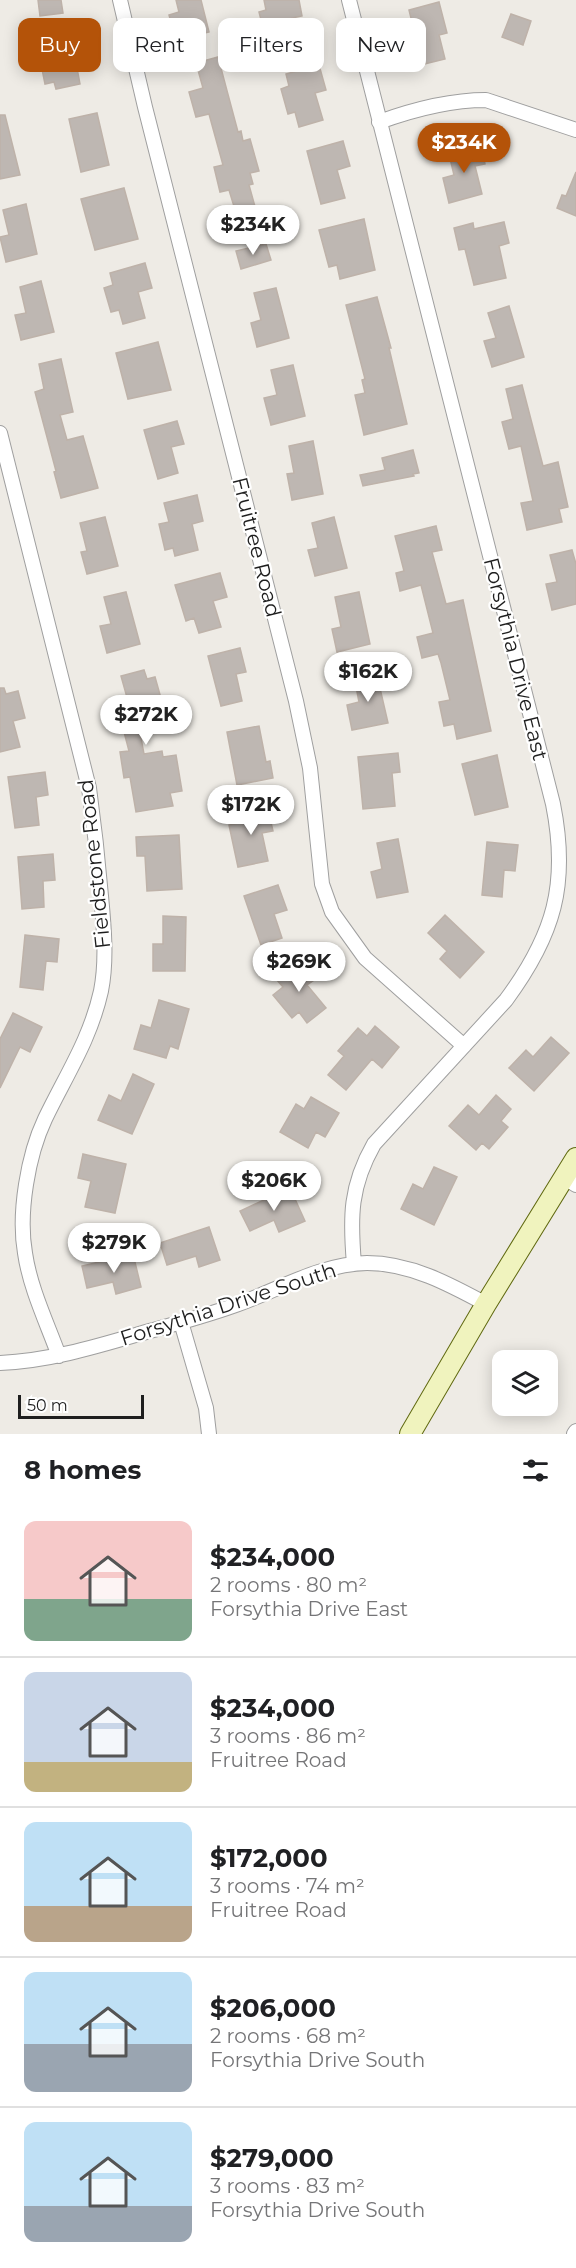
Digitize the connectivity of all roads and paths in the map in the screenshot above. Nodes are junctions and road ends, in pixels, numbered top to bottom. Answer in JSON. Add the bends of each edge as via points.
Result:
{"nodes":[{"id":1,"x":120,"y":0,"type":"edge"},
{"id":2,"x":349,"y":0,"type":"edge"},
{"id":3,"x":379,"y":122,"type":"junction"},
{"id":4,"x":576,"y":130,"type":"edge"},
{"id":5,"x":0,"y":433,"type":"edge"},
{"id":6,"x":464,"y":1046,"type":"junction"},
{"id":7,"x":576,"y":1158,"type":"edge"},
{"id":8,"x":570,"y":1181,"type":"edge"},
{"id":9,"x":354,"y":1264,"type":"junction"},
{"id":10,"x":486,"y":1304,"type":"junction"},
{"id":11,"x":181,"y":1322,"type":"junction"},
{"id":12,"x":59,"y":1356,"type":"junction"},
{"id":13,"x":0,"y":1363,"type":"edge"},
{"id":14,"x":209,"y":1434,"type":"edge"},
{"id":15,"x":410,"y":1434,"type":"edge"}],
"edges":[{"from":1,"to":6,"type":"street","name":"Fruitree Road","via":[[296,701],[312,779],[322,884],[332,912],[357,950]]},
{"from":2,"to":3,"type":"street","name":"Forsythia Drive East"},
{"from":3,"to":4,"type":"street","via":[[401,114],[486,100]]},
{"from":3,"to":6,"type":"street","name":"Forsythia Drive East","via":[[559,832],[556,899],[538,951],[506,1000]]},
{"from":5,"to":12,"type":"street","name":"Fieldstone Road","via":[[89,788],[103,915],[104,958],[93,1022],[45,1119],[25,1195],[25,1253]]},
{"from":6,"to":9,"type":"street","name":"Forsythia Drive East","via":[[374,1144],[363,1163],[351,1207]]},
{"from":7,"to":8,"type":"main road"},
{"from":8,"to":10,"type":"main road"},
{"from":9,"to":10,"type":"street","name":"Forsythia Drive South","via":[[370,1263],[423,1274]]},
{"from":9,"to":11,"type":"street","name":"Forsythia Drive South","via":[[312,1274],[234,1306]]},
{"from":10,"to":15,"type":"main road"},
{"from":11,"to":12,"type":"street","name":"Forsythia Drive South"},
{"from":11,"to":14,"type":"street","via":[[206,1408]]},
{"from":12,"to":13,"type":"street","name":"Forsythia Drive South"}]}
